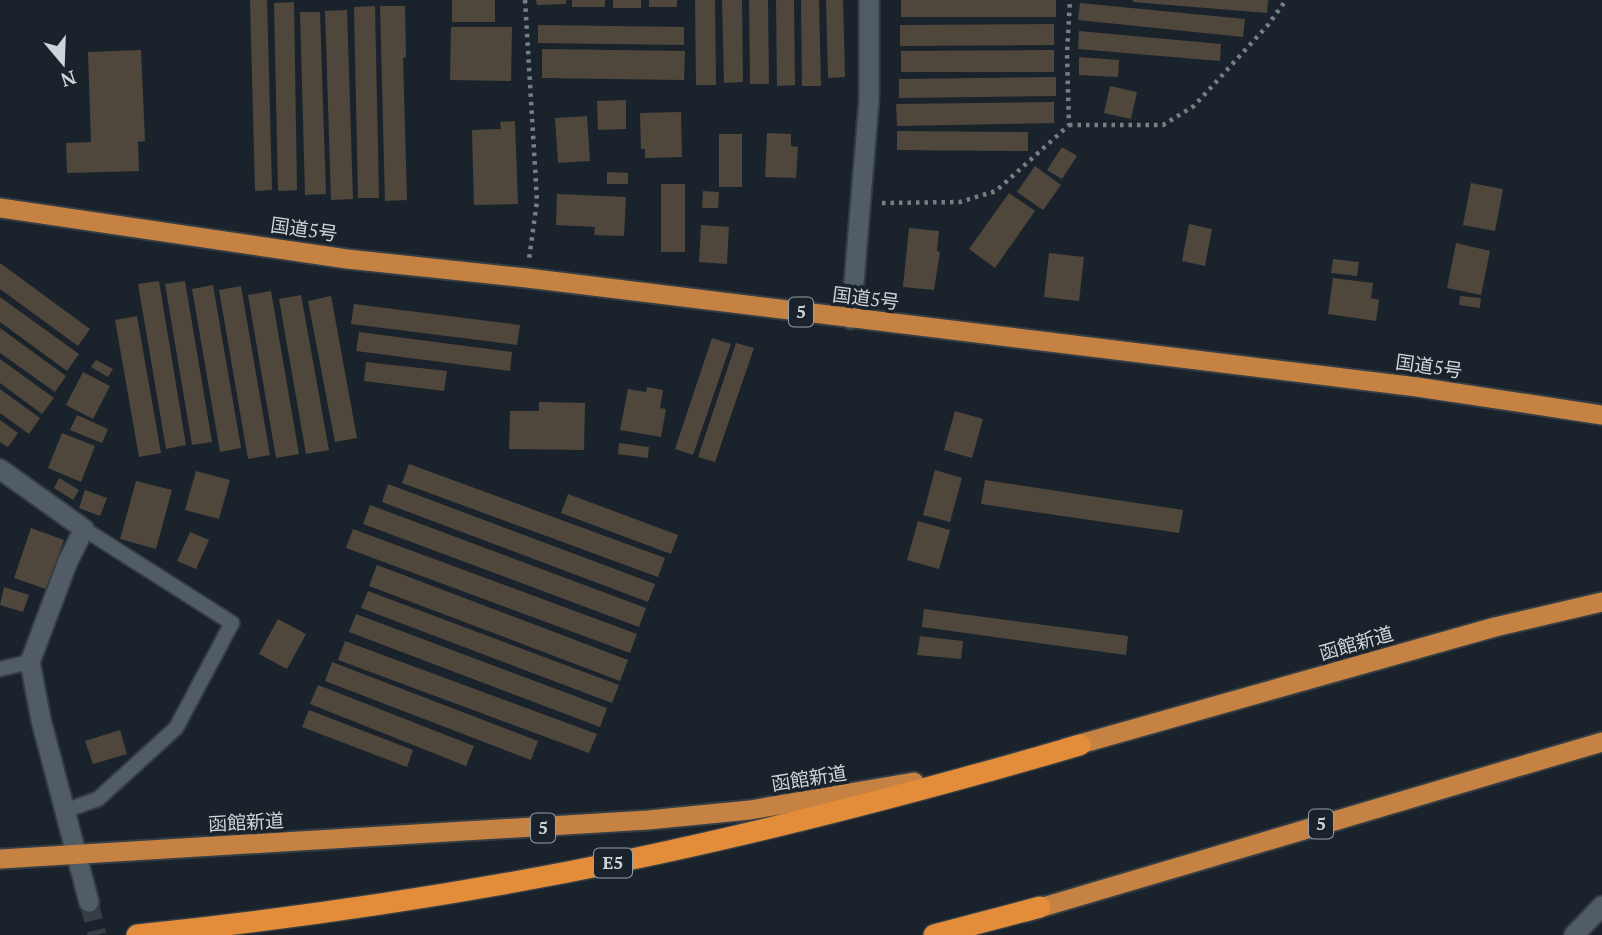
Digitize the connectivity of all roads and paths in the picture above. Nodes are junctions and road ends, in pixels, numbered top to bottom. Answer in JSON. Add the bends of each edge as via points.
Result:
{"nodes":[{"id":1,"x":525,"y":0,"type":"edge"},
{"id":2,"x":869,"y":0,"type":"edge"},
{"id":3,"x":1070,"y":0,"type":"edge"},
{"id":4,"x":1286,"y":0,"type":"edge"},
{"id":5,"x":1069,"y":125,"type":"junction"},
{"id":6,"x":860,"y":203,"type":"junction"},
{"id":7,"x":0,"y":208,"type":"edge"},
{"id":8,"x":527,"y":278,"type":"junction"},
{"id":9,"x":851,"y":319,"type":"junction"},
{"id":10,"x":1602,"y":415,"type":"edge"},
{"id":11,"x":0,"y":468,"type":"edge"},
{"id":12,"x":83,"y":529,"type":"junction"},
{"id":13,"x":1602,"y":602,"type":"edge"},
{"id":14,"x":30,"y":662,"type":"junction"},
{"id":15,"x":0,"y":669,"type":"edge"},
{"id":16,"x":1602,"y":742,"type":"edge"},
{"id":17,"x":1080,"y":745,"type":"junction"},
{"id":18,"x":65,"y":811,"type":"junction"},
{"id":19,"x":77,"y":855,"type":"junction"},
{"id":20,"x":0,"y":859,"type":"edge"},
{"id":21,"x":89,"y":902,"type":"tunnel mouth"},
{"id":22,"x":1602,"y":906,"type":"edge"},
{"id":23,"x":1041,"y":907,"type":"junction"},
{"id":24,"x":137,"y":935,"type":"edge"},
{"id":25,"x":934,"y":935,"type":"edge"},
{"id":26,"x":966,"y":935,"type":"edge"},
{"id":27,"x":1574,"y":935,"type":"edge"}],
"edges":[{"from":1,"to":8,"type":"path","via":[[537,201]]},
{"from":2,"to":6,"type":"street","via":[[869,100]]},
{"from":3,"to":5,"type":"path"},
{"from":4,"to":5,"type":"path","via":[[1194,106],[1163,125]]},
{"from":5,"to":6,"type":"path","via":[[996,191],[960,202]]},
{"from":6,"to":9,"type":"street"},
{"from":7,"to":8,"type":"highway","name":"国道5号","number":"5","via":[[347,258]]},
{"from":8,"to":9,"type":"highway","name":"国道5号","number":"5"},
{"from":9,"to":10,"type":"highway","name":"国道5号","number":"5","via":[[1417,387]]},
{"from":11,"to":12,"type":"street"},
{"from":12,"to":14,"type":"street"},
{"from":12,"to":18,"type":"lane","via":[[232,623],[176,728],[98,799]]},
{"from":13,"to":17,"type":"highway","name":"函館新道","number":"5","via":[[1495,627]]},
{"from":14,"to":15,"type":"lane"},
{"from":14,"to":18,"type":"street"},
{"from":16,"to":23,"type":"highway","number":"5"},
{"from":17,"to":19,"type":"highway","name":"函館新道","number":"5","via":[[934,778],[750,810],[540,828]]},
{"from":17,"to":24,"type":"highway","number":"E5","via":[[860,806],[621,862],[359,908]]},
{"from":18,"to":19,"type":"street"},
{"from":19,"to":20,"type":"highway","name":"函館新道","number":"5"},
{"from":19,"to":21,"type":"street"},
{"from":22,"to":27,"type":"street"},
{"from":23,"to":25,"type":"highway"},
{"from":23,"to":26,"type":"highway","number":"5"}]}
